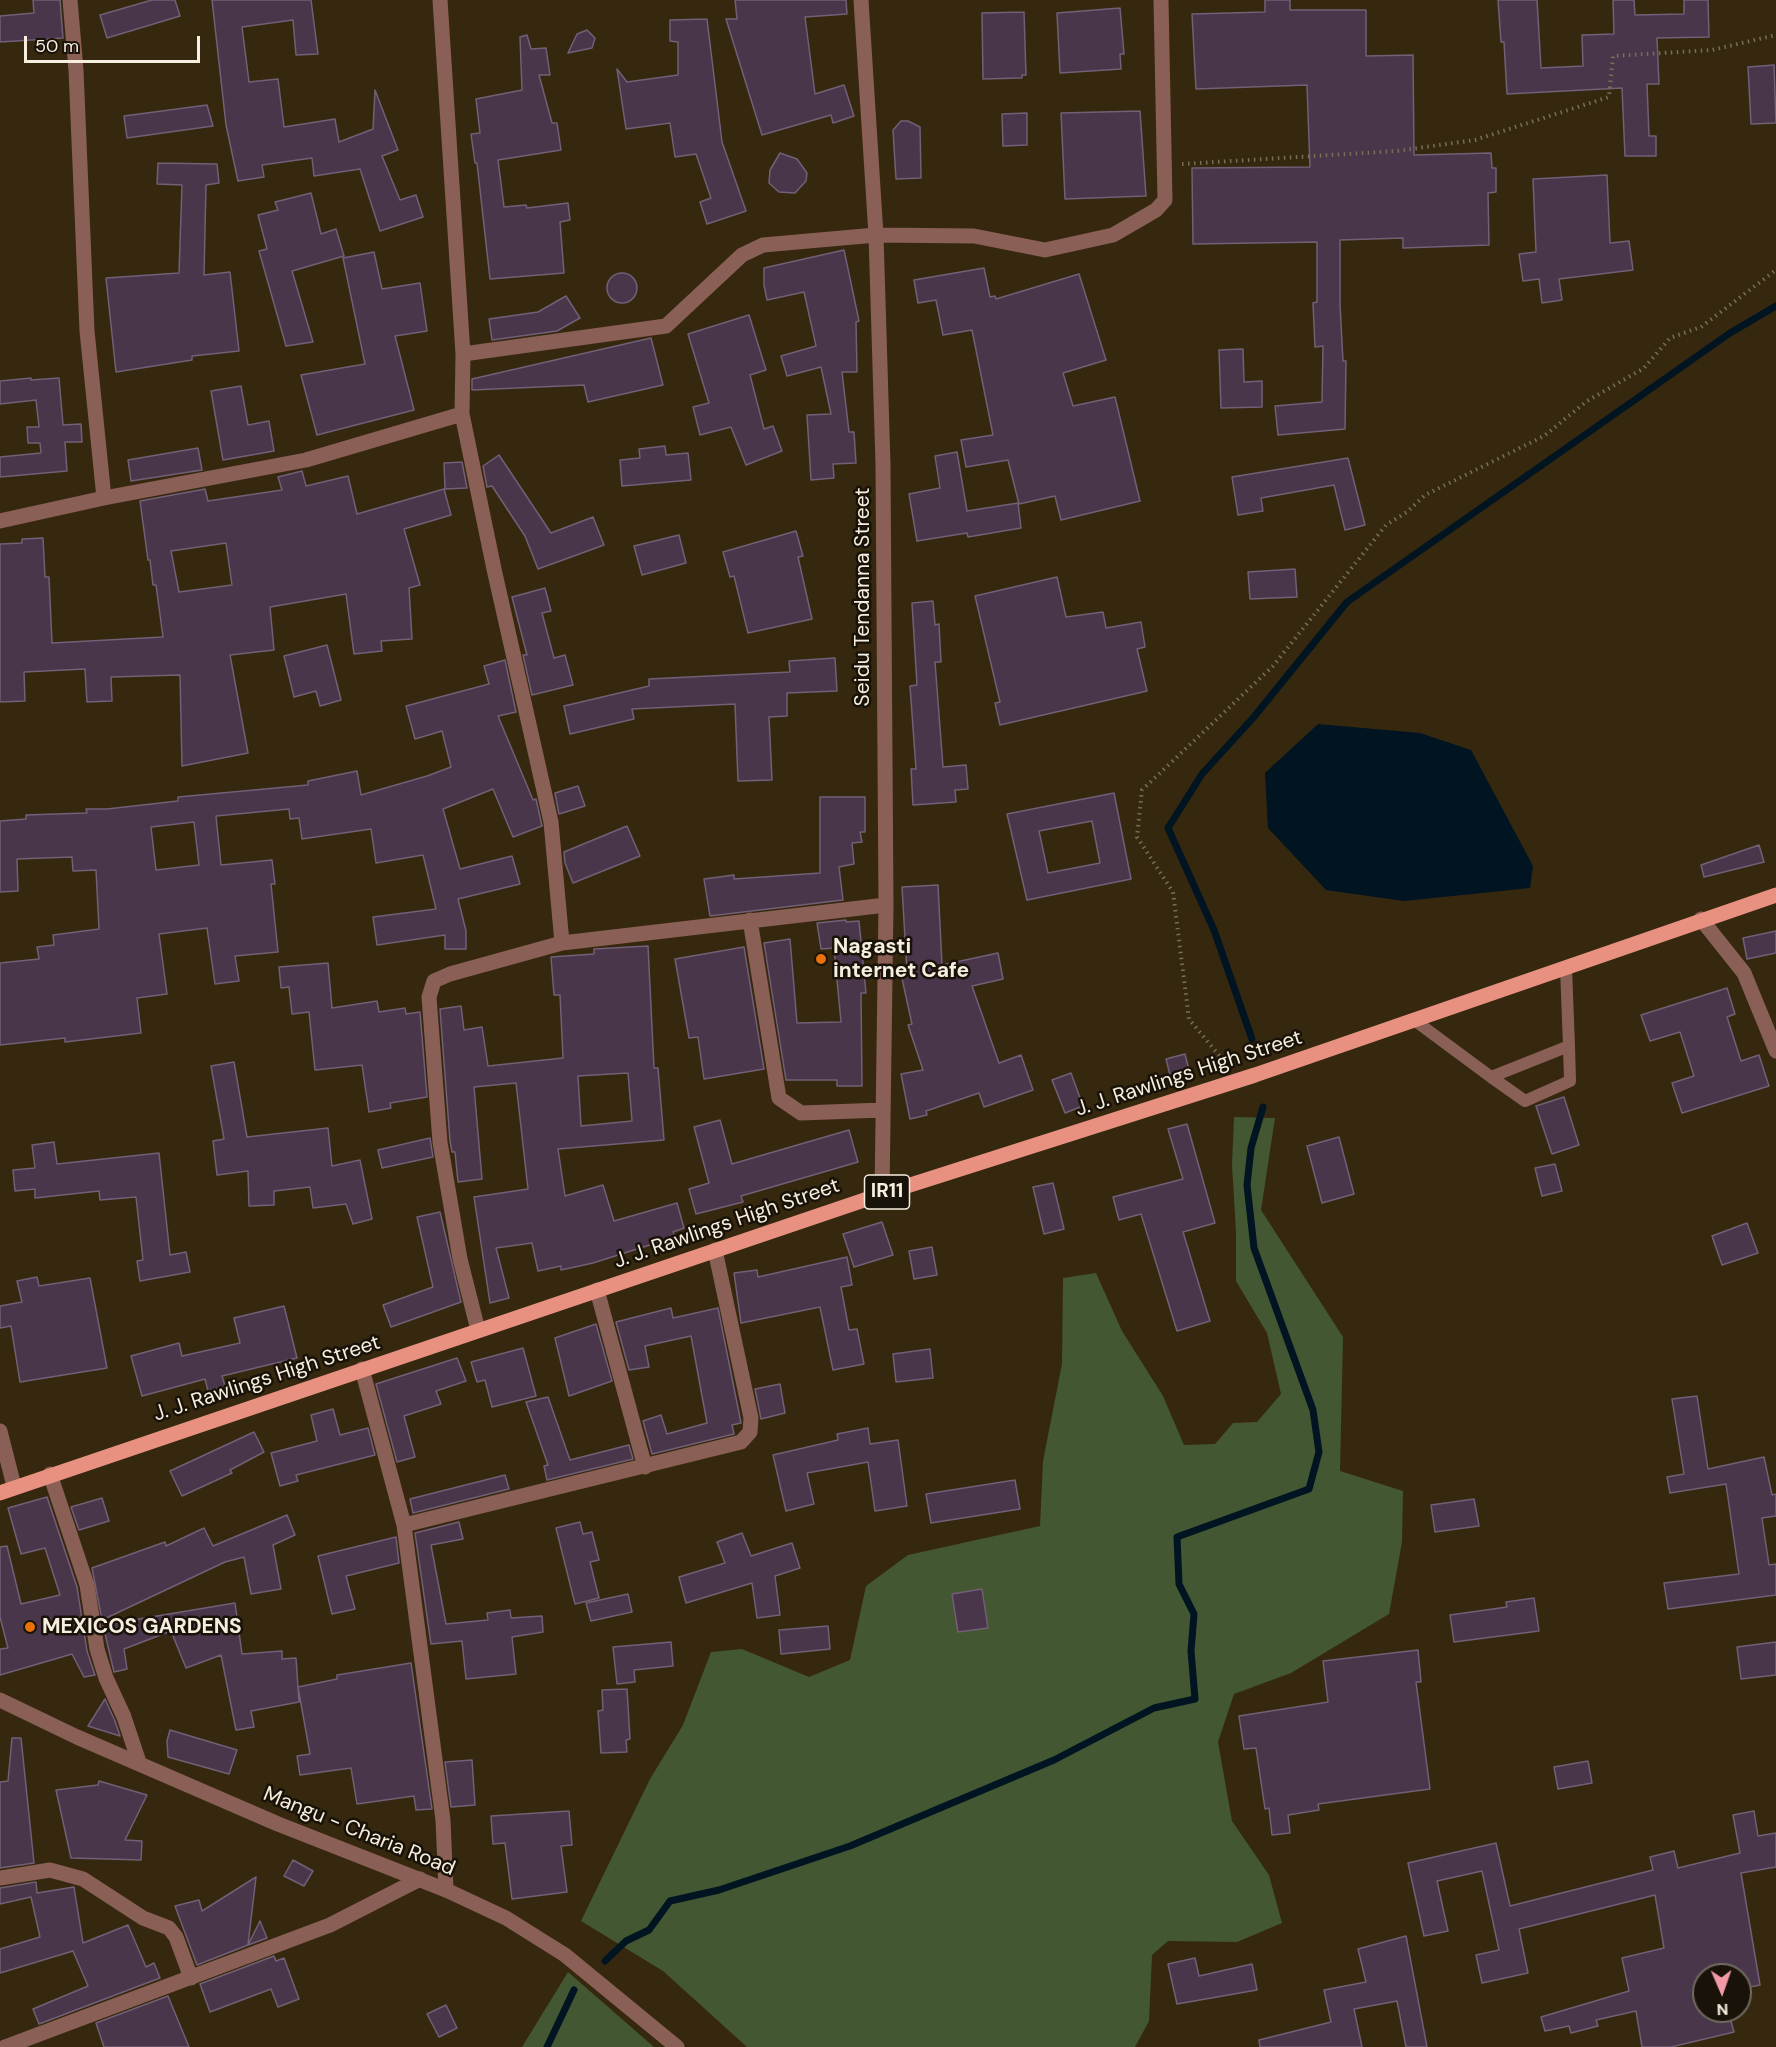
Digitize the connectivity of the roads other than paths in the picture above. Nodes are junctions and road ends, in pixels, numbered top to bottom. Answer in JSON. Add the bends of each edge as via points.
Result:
{"nodes":[{"id":1,"x":70,"y":0,"type":"edge"},
{"id":2,"x":440,"y":0,"type":"edge"},
{"id":3,"x":861,"y":0,"type":"edge"},
{"id":4,"x":1161,"y":0,"type":"edge"},
{"id":5,"x":876,"y":235,"type":"junction"},
{"id":6,"x":463,"y":354,"type":"junction"},
{"id":7,"x":462,"y":414,"type":"junction"},
{"id":8,"x":104,"y":498,"type":"junction"},
{"id":9,"x":0,"y":521,"type":"edge"},
{"id":10,"x":1776,"y":895,"type":"edge"},
{"id":11,"x":886,"y":905,"type":"junction"},
{"id":12,"x":1701,"y":919,"type":"junction"},
{"id":13,"x":750,"y":921,"type":"junction"},
{"id":14,"x":562,"y":943,"type":"junction"},
{"id":15,"x":1566,"y":968,"type":"junction"},
{"id":16,"x":1414,"y":1020,"type":"junction"},
{"id":17,"x":1569,"y":1046,"type":"junction"},
{"id":18,"x":1776,"y":1051,"type":"edge"},
{"id":19,"x":1491,"y":1077,"type":"junction"},
{"id":20,"x":883,"y":1110,"type":"junction"},
{"id":21,"x":882,"y":1194,"type":"junction"},
{"id":22,"x":716,"y":1251,"type":"junction"},
{"id":23,"x":597,"y":1290,"type":"junction"},
{"id":24,"x":478,"y":1330,"type":"junction"},
{"id":25,"x":362,"y":1369,"type":"junction"},
{"id":26,"x":0,"y":1431,"type":"edge"},
{"id":27,"x":645,"y":1467,"type":"junction"},
{"id":28,"x":50,"y":1474,"type":"junction"},
{"id":29,"x":7,"y":1489,"type":"edge"},
{"id":30,"x":404,"y":1525,"type":"junction"},
{"id":31,"x":0,"y":1700,"type":"edge"},
{"id":32,"x":139,"y":1762,"type":"junction"},
{"id":33,"x":0,"y":1878,"type":"edge"},
{"id":34,"x":420,"y":1879,"type":"junction"},
{"id":35,"x":446,"y":1890,"type":"junction"},
{"id":36,"x":191,"y":1978,"type":"junction"},
{"id":37,"x":5,"y":2047,"type":"edge"},
{"id":38,"x":676,"y":2047,"type":"edge"}],
"edges":[{"from":1,"to":8,"type":"street","via":[[87,331]]},
{"from":2,"to":6,"type":"street"},
{"from":3,"to":5,"type":"street","name":"Seidu Tendanna Street"},
{"from":4,"to":5,"type":"street","via":[[1166,166],[1165,200],[1156,210],[1113,235],[1045,250],[974,236]]},
{"from":5,"to":6,"type":"street","via":[[763,245],[742,255],[666,326]]},
{"from":5,"to":11,"type":"street","name":"Seidu Tendanna Street","via":[[883,464]]},
{"from":6,"to":7,"type":"street"},
{"from":7,"to":8,"type":"street","via":[[306,460]]},
{"from":7,"to":14,"type":"street","via":[[551,822]]},
{"from":8,"to":9,"type":"street"},
{"from":10,"to":12,"type":"main road","name":"J. J. Rawlings High Street","number":"IR11"},
{"from":11,"to":13,"type":"street"},
{"from":11,"to":20,"type":"street","name":"Seidu Tendanna Street"},
{"from":12,"to":15,"type":"main road","name":"J. J. Rawlings High Street","number":"IR11"},
{"from":12,"to":18,"type":"street","via":[[1744,973]]},
{"from":13,"to":14,"type":"street"},
{"from":13,"to":20,"type":"street","via":[[779,1098],[801,1113]]},
{"from":14,"to":24,"type":"street","via":[[450,974],[434,981],[429,997],[440,1142],[460,1259]]},
{"from":15,"to":16,"type":"main road","name":"J. J. Rawlings High Street","number":"IR11"},
{"from":15,"to":17,"type":"lane"},
{"from":16,"to":19,"type":"lane"},
{"from":16,"to":21,"type":"main road","name":"J. J. Rawlings High Street","number":"IR11"},
{"from":17,"to":19,"type":"lane"},
{"from":17,"to":19,"type":"lane","via":[[1570,1081],[1525,1101]]},
{"from":20,"to":21,"type":"street","name":"Seidu Tendanna Street"},
{"from":21,"to":22,"type":"main road","name":"J. J. Rawlings High Street","number":"IR11"},
{"from":22,"to":23,"type":"main road","name":"J. J. Rawlings High Street","number":"IR11"},
{"from":22,"to":27,"type":"street","via":[[751,1418],[750,1432],[741,1442],[728,1447]]},
{"from":23,"to":24,"type":"main road","name":"J. J. Rawlings High Street","number":"IR11"},
{"from":23,"to":27,"type":"street"},
{"from":24,"to":25,"type":"main road","name":"J. J. Rawlings High Street","number":"IR11"},
{"from":25,"to":28,"type":"main road","name":"J. J. Rawlings High Street","number":"IR11"},
{"from":25,"to":30,"type":"street"},
{"from":26,"to":29,"type":"street"},
{"from":27,"to":30,"type":"street"},
{"from":28,"to":29,"type":"main road","name":"J. J. Rawlings High Street","number":"IR11"},
{"from":28,"to":32,"type":"street","via":[[87,1585],[96,1649]]},
{"from":30,"to":35,"type":"street","via":[[443,1820]]},
{"from":31,"to":32,"type":"street","name":"Mangu - Charia Road"},
{"from":32,"to":34,"type":"street","name":"Mangu - Charia Road","via":[[278,1824]]},
{"from":33,"to":36,"type":"street","via":[[50,1870],[83,1879],[143,1918],[169,1928]]},
{"from":34,"to":35,"type":"street","name":"Mangu - Charia Road"},
{"from":34,"to":36,"type":"street","via":[[330,1925]]},
{"from":35,"to":38,"type":"street","name":"Mangu - Charia Road","via":[[506,1918],[565,1955]]},
{"from":36,"to":37,"type":"street"}]}
